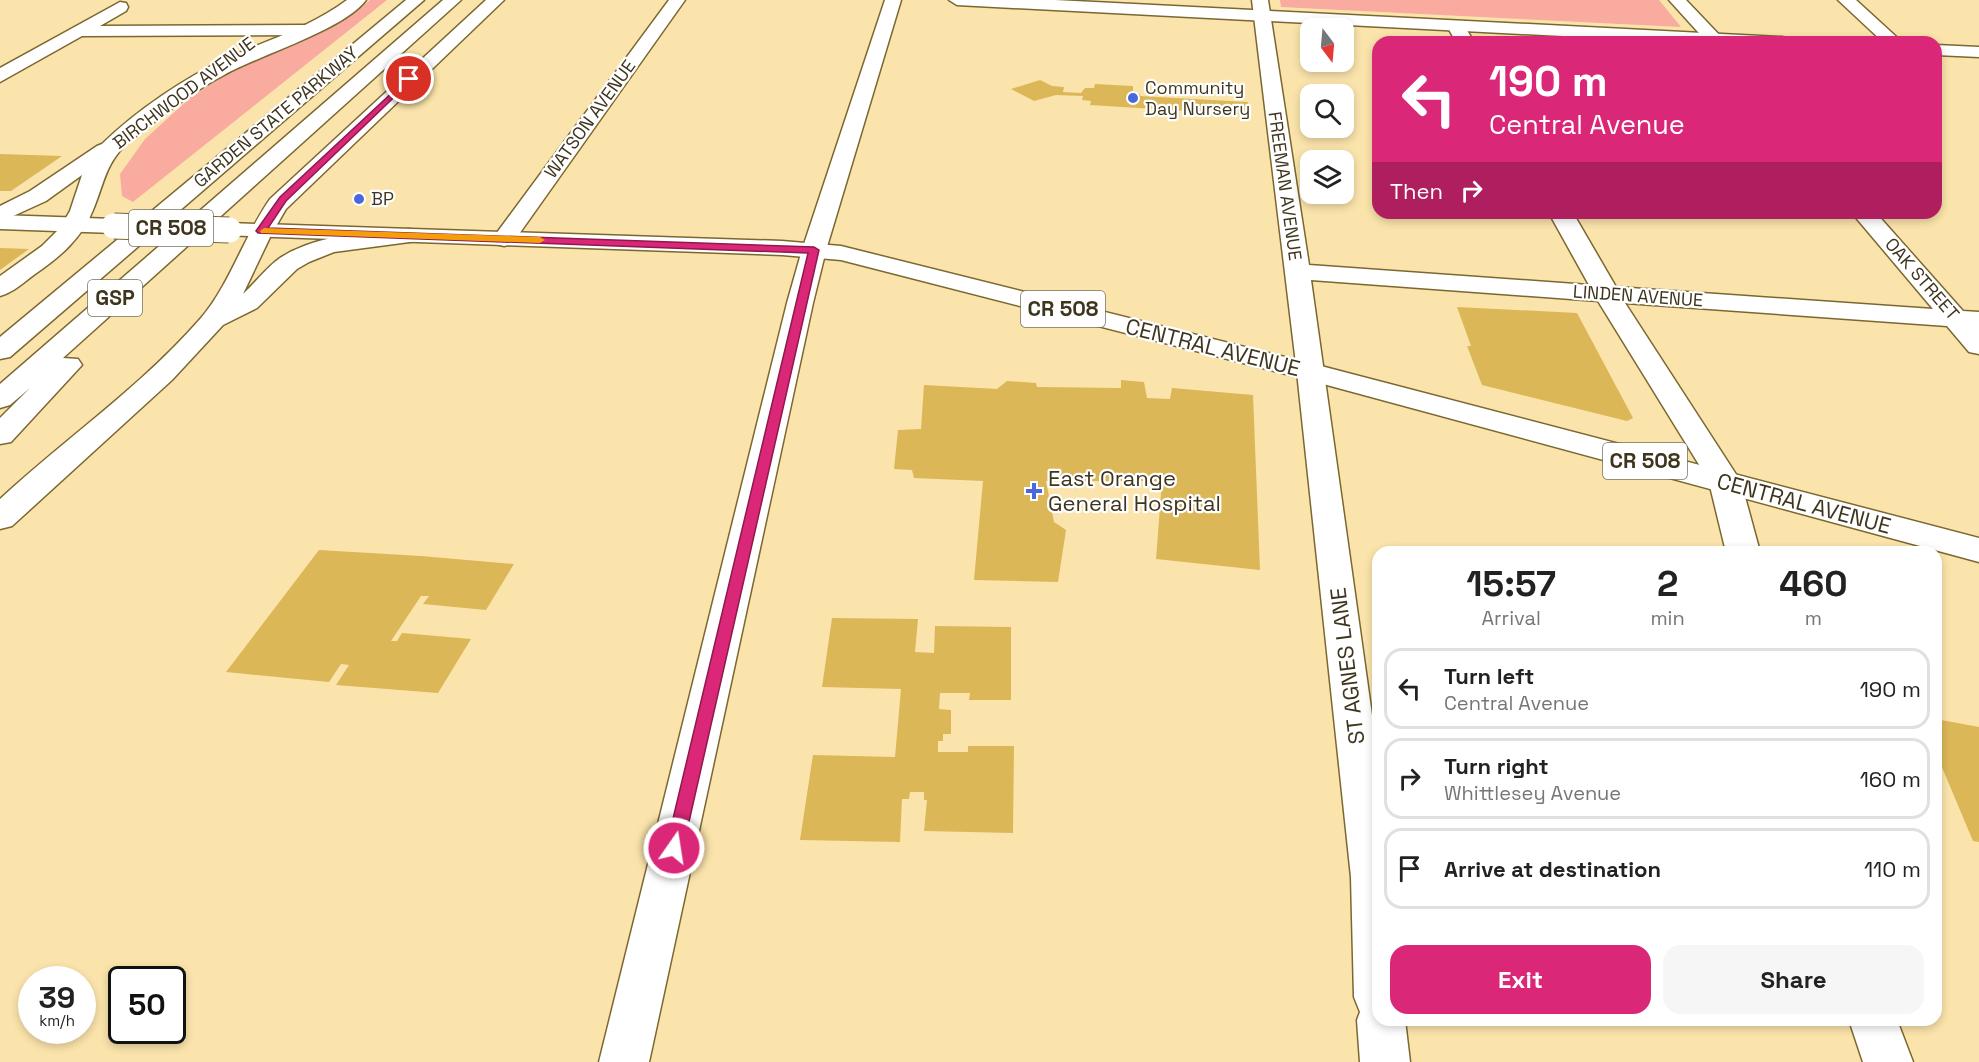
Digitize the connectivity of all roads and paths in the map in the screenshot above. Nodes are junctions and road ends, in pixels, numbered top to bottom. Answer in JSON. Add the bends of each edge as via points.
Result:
{"nodes":[{"id":1,"x":358,"y":0,"type":"edge"},
{"id":2,"x":416,"y":0,"type":"edge"},
{"id":3,"x":453,"y":0,"type":"edge"},
{"id":4,"x":496,"y":0,"type":"edge"},
{"id":5,"x":677,"y":0,"type":"edge"},
{"id":6,"x":893,"y":0,"type":"edge"},
{"id":7,"x":957,"y":0,"type":"edge"},
{"id":8,"x":1677,"y":0,"type":"edge"},
{"id":9,"x":1846,"y":0,"type":"edge"},
{"id":10,"x":120,"y":7,"type":"dead end"},
{"id":11,"x":1260,"y":8,"type":"edge"},
{"id":12,"x":1456,"y":26,"type":"junction"},
{"id":13,"x":268,"y":29,"type":"junction"},
{"id":14,"x":307,"y":30,"type":"junction"},
{"id":15,"x":78,"y":31,"type":"junction"},
{"id":16,"x":1462,"y":36,"type":"edge"},
{"id":17,"x":1641,"y":36,"type":"edge"},
{"id":18,"x":1711,"y":36,"type":"edge"},
{"id":19,"x":1886,"y":36,"type":"edge"},
{"id":20,"x":1942,"y":50,"type":"edge"},
{"id":21,"x":1979,"y":52,"type":"edge"},
{"id":22,"x":0,"y":75,"type":"edge"},
{"id":23,"x":200,"y":81,"type":"junction"},
{"id":24,"x":120,"y":138,"type":"junction"},
{"id":25,"x":206,"y":175,"type":"junction"},
{"id":26,"x":231,"y":198,"type":"junction"},
{"id":27,"x":0,"y":214,"type":"edge"},
{"id":28,"x":1564,"y":219,"type":"edge"},
{"id":29,"x":1870,"y":219,"type":"edge"},
{"id":30,"x":0,"y":222,"type":"edge"},
{"id":31,"x":75,"y":225,"type":"junction"},
{"id":32,"x":261,"y":231,"type":"junction"},
{"id":33,"x":409,"y":236,"type":"junction"},
{"id":34,"x":504,"y":239,"type":"junction"},
{"id":35,"x":814,"y":250,"type":"junction"},
{"id":36,"x":1297,"y":272,"type":"junction"},
{"id":37,"x":0,"y":288,"type":"edge"},
{"id":38,"x":1607,"y":294,"type":"junction"},
{"id":39,"x":1967,"y":319,"type":"edge"},
{"id":40,"x":212,"y":321,"type":"junction"},
{"id":41,"x":0,"y":326,"type":"edge"},
{"id":42,"x":1979,"y":346,"type":"edge"},
{"id":43,"x":0,"y":351,"type":"edge"},
{"id":44,"x":1311,"y":372,"type":"junction"},
{"id":45,"x":0,"y":399,"type":"edge"},
{"id":46,"x":0,"y":435,"type":"edge"},
{"id":47,"x":1725,"y":482,"type":"junction"},
{"id":48,"x":0,"y":518,"type":"edge"},
{"id":49,"x":1741,"y":546,"type":"edge"},
{"id":50,"x":1979,"y":550,"type":"edge"},
{"id":51,"x":1372,"y":869,"type":"edge"},
{"id":52,"x":1382,"y":1026,"type":"edge"},
{"id":53,"x":1875,"y":1026,"type":"edge"},
{"id":54,"x":624,"y":1062,"type":"edge"},
{"id":55,"x":1385,"y":1062,"type":"edge"},
{"id":56,"x":1888,"y":1062,"type":"edge"}],
"edges":[{"from":1,"to":14,"type":"main road"},
{"from":2,"to":25,"type":"main road","name":"GARDEN STATE PARKWAY","number":"GSP"},
{"from":3,"to":26,"type":"main road","name":"GARDEN STATE PARKWAY","number":"GSP"},
{"from":4,"to":32,"type":"main road","via":[[287,195]]},
{"from":5,"to":34,"type":"main road","name":"WATSON AVENUE"},
{"from":6,"to":35,"type":"main road"},
{"from":7,"to":11,"type":"main road"},
{"from":8,"to":18,"type":"main road"},
{"from":9,"to":19,"type":"main road"},
{"from":10,"to":15,"type":"main road"},
{"from":11,"to":12,"type":"main road"},
{"from":11,"to":36,"type":"main road","name":"FREEMAN AVENUE"},
{"from":12,"to":16,"type":"main road"},
{"from":12,"to":17,"type":"main road"},
{"from":13,"to":14,"type":"main road"},
{"from":13,"to":15,"type":"main road"},
{"from":13,"to":23,"type":"main road","name":"BIRCHWOOD AVENUE"},
{"from":14,"to":23,"type":"main road"},
{"from":15,"to":22,"type":"main road"},
{"from":20,"to":21,"type":"main road"},
{"from":23,"to":24,"type":"main road","name":"BIRCHWOOD AVENUE"},
{"from":24,"to":27,"type":"main road","via":[[39,196]]},
{"from":24,"to":31,"type":"main road","name":"BIRCHWOOD AVENUE","via":[[95,167]]},
{"from":25,"to":41,"type":"main road"},
{"from":25,"to":43,"type":"main road","name":"GARDEN STATE PARKWAY","number":"GSP"},
{"from":26,"to":45,"type":"main road","name":"GARDEN STATE PARKWAY","number":"GSP"},
{"from":26,"to":46,"type":"main road"},
{"from":28,"to":38,"type":"main road"},
{"from":29,"to":39,"type":"main road","name":"OAK STREET"},
{"from":30,"to":31,"type":"main road","name":"CENTRAL AVENUE","number":"CR 508"},
{"from":31,"to":32,"type":"main road","name":"CENTRAL AVENUE","number":"CR 508","bridge":true},
{"from":31,"to":37,"type":"main road","via":[[59,244]]},
{"from":32,"to":33,"type":"main road","name":"CENTRAL AVENUE","number":"CR 508"},
{"from":32,"to":40,"type":"main road"},
{"from":33,"to":34,"type":"main road","name":"CENTRAL AVENUE","number":"CR 508"},
{"from":33,"to":40,"type":"main road","via":[[308,254],[274,274],[248,303]]},
{"from":34,"to":35,"type":"main road","name":"CENTRAL AVENUE","number":"CR 508"},
{"from":35,"to":44,"type":"main road","name":"CENTRAL AVENUE","number":"CR 508","via":[[870,260]]},
{"from":35,"to":54,"type":"main road"},
{"from":36,"to":38,"type":"main road","name":"LINDEN AVENUE"},
{"from":36,"to":44,"type":"main road","name":"FREEMAN AVENUE"},
{"from":38,"to":39,"type":"main road","name":"LINDEN AVENUE"},
{"from":38,"to":47,"type":"main road"},
{"from":39,"to":42,"type":"main road","name":"OAK STREET"},
{"from":40,"to":48,"type":"main road"},
{"from":44,"to":47,"type":"main road","name":"CENTRAL AVENUE","number":"CR 508"},
{"from":44,"to":51,"type":"main road","name":"ST AGNES LANE"},
{"from":47,"to":49,"type":"main road"},
{"from":47,"to":50,"type":"main road","name":"CENTRAL AVENUE","number":"CR 508"},
{"from":52,"to":55,"type":"main road"},
{"from":53,"to":56,"type":"main road"}]}
